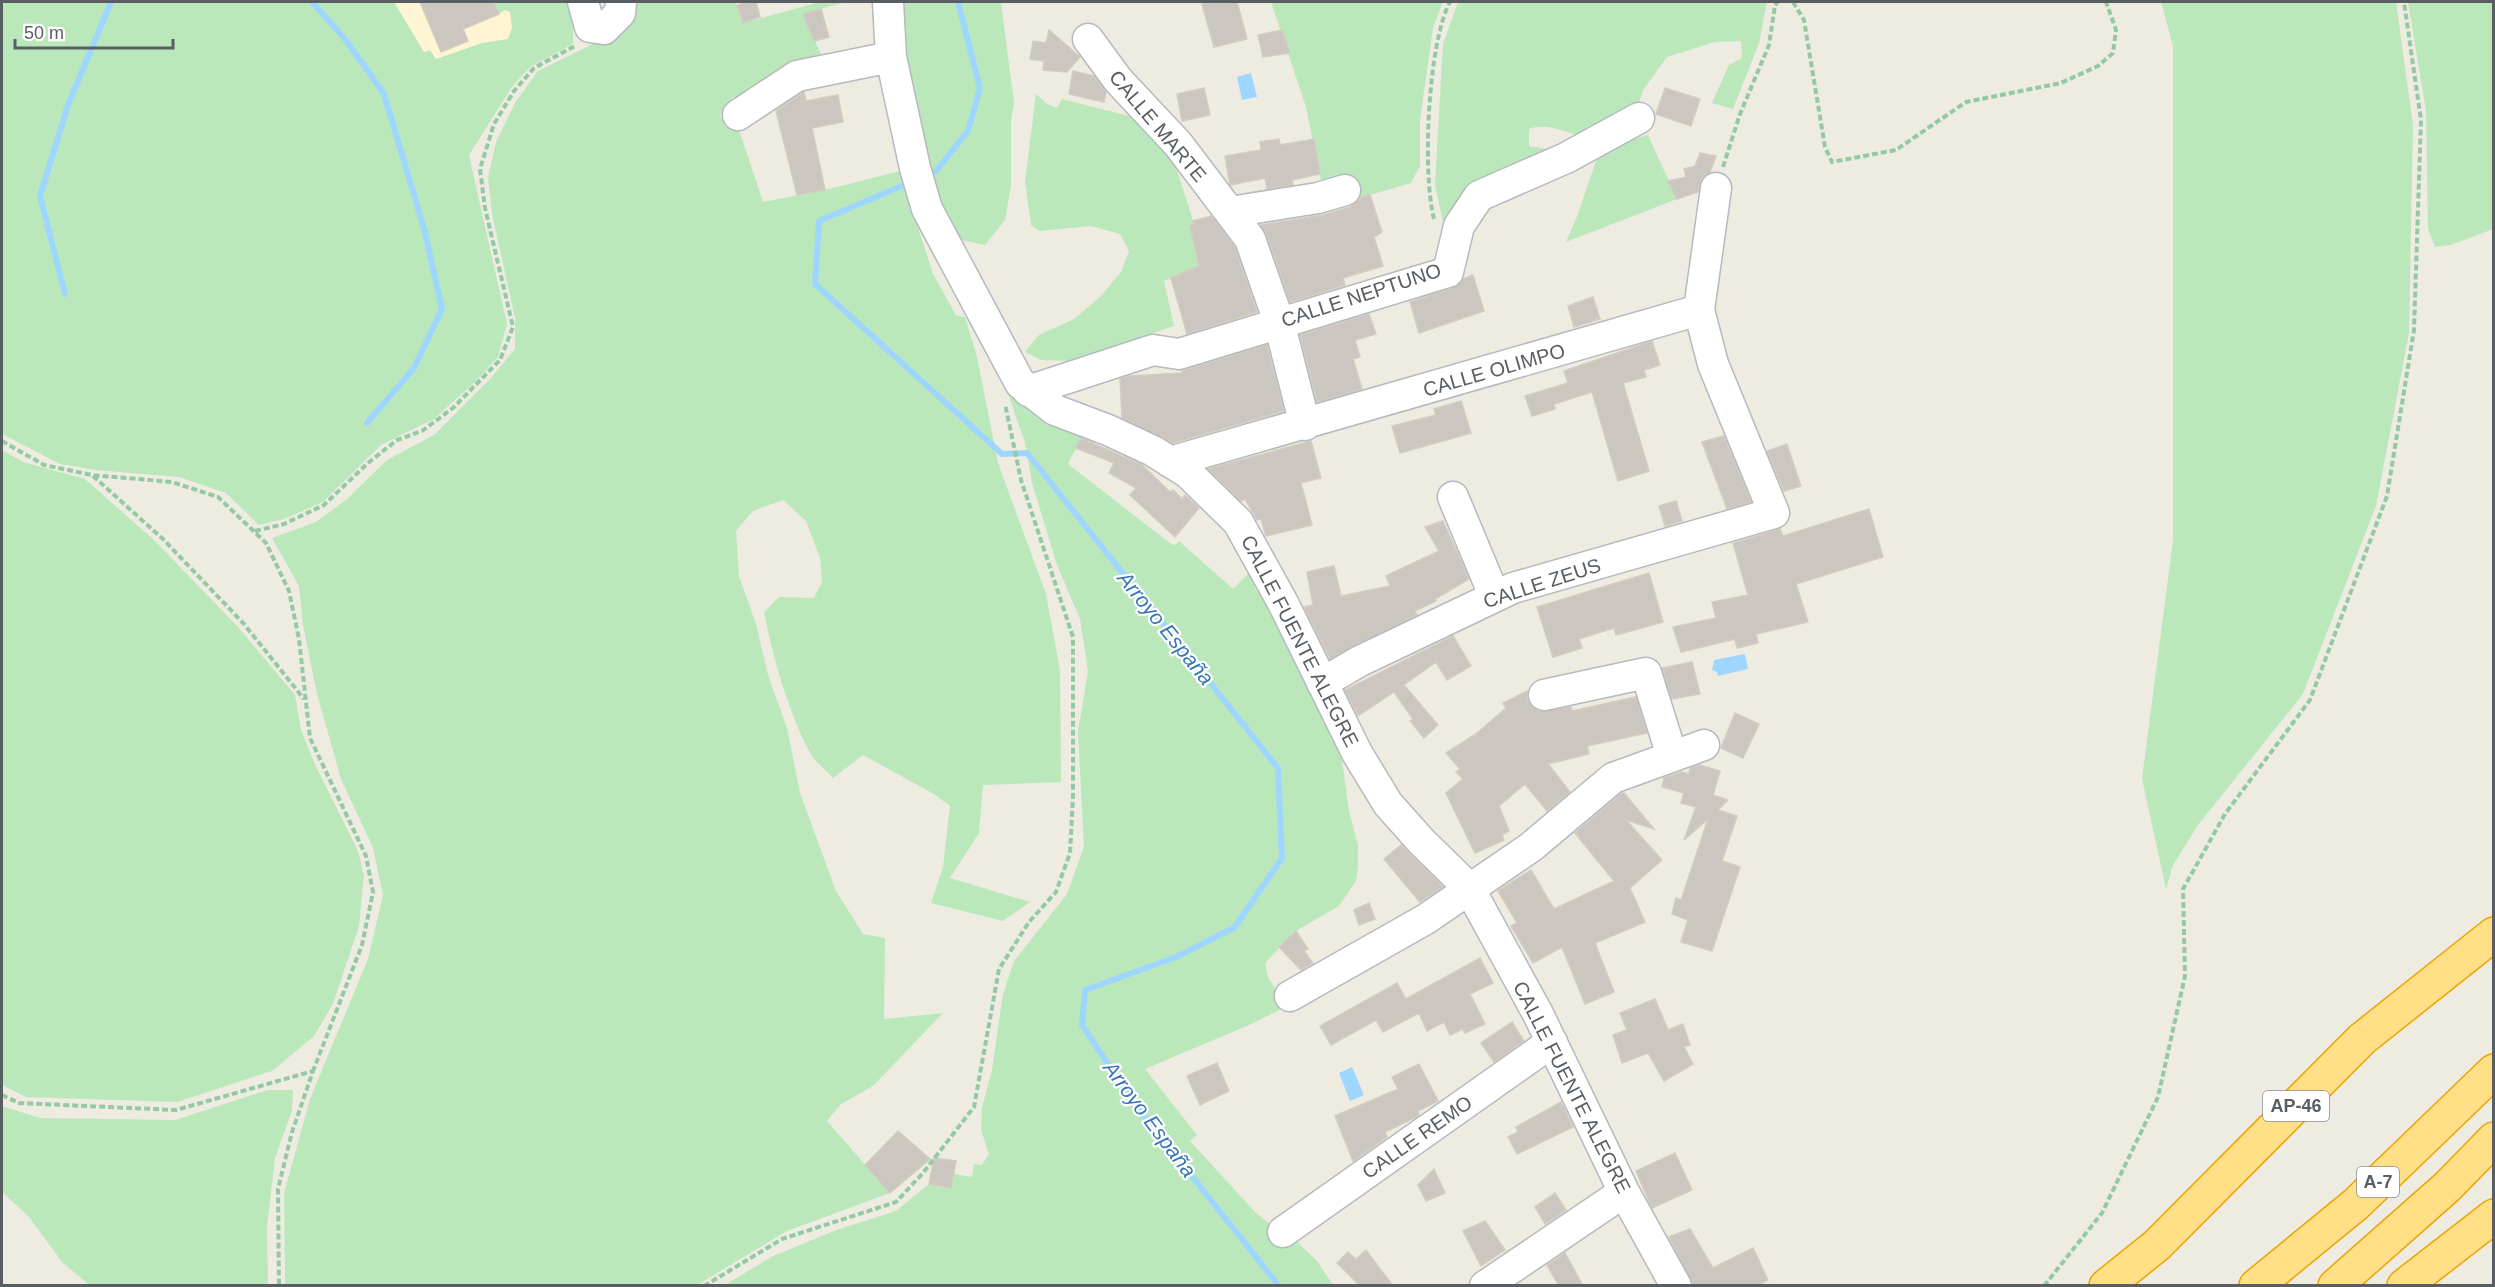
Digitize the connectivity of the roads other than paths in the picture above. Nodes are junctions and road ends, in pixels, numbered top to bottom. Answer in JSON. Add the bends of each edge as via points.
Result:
{"nodes":[{"id":1,"x":583,"y":2,"type":"edge"},
{"id":2,"x":621,"y":2,"type":"edge"},
{"id":3,"x":888,"y":2,"type":"edge"},
{"id":4,"x":1088,"y":39,"type":"dead end"},
{"id":5,"x":891,"y":57,"type":"junction"},
{"id":6,"x":738,"y":115,"type":"dead end"},
{"id":7,"x":1640,"y":118,"type":"dead end"},
{"id":8,"x":1716,"y":188,"type":"road end"},
{"id":9,"x":1345,"y":190,"type":"dead end"},
{"id":10,"x":1230,"y":212,"type":"junction"},
{"id":11,"x":1699,"y":310,"type":"junction"},
{"id":12,"x":1279,"y":322,"type":"junction"},
{"id":13,"x":1028,"y":391,"type":"junction"},
{"id":14,"x":1305,"y":425,"type":"junction"},
{"id":15,"x":1170,"y":462,"type":"junction"},
{"id":16,"x":1453,"y":497,"type":"dead end"},
{"id":17,"x":1494,"y":595,"type":"junction"},
{"id":18,"x":1322,"y":683,"type":"junction"},
{"id":19,"x":1544,"y":695,"type":"dead end"},
{"id":20,"x":1704,"y":745,"type":"dead end"},
{"id":21,"x":1672,"y":756,"type":"junction"},
{"id":22,"x":1468,"y":888,"type":"junction"},
{"id":23,"x":2493,"y":934,"type":"edge"},
{"id":24,"x":1290,"y":996,"type":"dead end"},
{"id":25,"x":1552,"y":1042,"type":"junction"},
{"id":26,"x":2493,"y":1071,"type":"edge"},
{"id":27,"x":2493,"y":1139,"type":"edge"},
{"id":28,"x":1624,"y":1192,"type":"junction"},
{"id":29,"x":2493,"y":1216,"type":"edge"},
{"id":30,"x":1283,"y":1232,"type":"dead end"},
{"id":31,"x":1485,"y":1286,"type":"edge"},
{"id":32,"x":1676,"y":1286,"type":"edge"},
{"id":33,"x":2106,"y":1286,"type":"edge"},
{"id":34,"x":2256,"y":1286,"type":"edge"},
{"id":35,"x":2335,"y":1286,"type":"edge"},
{"id":36,"x":2404,"y":1286,"type":"edge"}],
"edges":[{"from":1,"to":2,"type":"street","via":[[590,27],[604,29],[620,13]]},
{"from":3,"to":5,"type":"street","name":"CALLE FUENTE ALEGRE"},
{"from":4,"to":10,"type":"street","name":"CALLE MARTE"},
{"from":5,"to":6,"type":"street","via":[[797,76]]},
{"from":5,"to":13,"type":"street","name":"CALLE FUENTE ALEGRE","via":[[927,209],[1020,383]]},
{"from":7,"to":12,"type":"street","name":"CALLE NEPTUNO","via":[[1566,158],[1479,196],[1459,226],[1448,272]]},
{"from":8,"to":11,"type":"street"},
{"from":9,"to":10,"type":"street"},
{"from":10,"to":12,"type":"street","name":"CALLE MARTE","via":[[1250,239]]},
{"from":11,"to":14,"type":"street","name":"CALLE OLIMPO"},
{"from":11,"to":17,"type":"street","name":"CALLE ZEUS","via":[[1713,364],[1774,513]]},
{"from":12,"to":13,"type":"street","name":"CALLE NEPTUNO","via":[[1179,354],[1153,350]]},
{"from":12,"to":14,"type":"street","name":"CALLE MARTE"},
{"from":13,"to":15,"type":"street","name":"CALLE FUENTE ALEGRE","via":[[1055,410],[1108,430]]},
{"from":14,"to":15,"type":"street","name":"CALLE OLIMPO"},
{"from":15,"to":18,"type":"street","name":"CALLE FUENTE ALEGRE","via":[[1188,473],[1238,522]]},
{"from":16,"to":17,"type":"street"},
{"from":17,"to":18,"type":"street","name":"CALLE ZEUS"},
{"from":18,"to":22,"type":"street","name":"CALLE FUENTE ALEGRE","via":[[1388,804]]},
{"from":19,"to":21,"type":"street","via":[[1646,673]]},
{"from":20,"to":21,"type":"street"},
{"from":21,"to":22,"type":"street","via":[[1613,778],[1531,847]]},
{"from":22,"to":24,"type":"street","via":[[1426,919]]},
{"from":22,"to":25,"type":"street","name":"CALLE FUENTE ALEGRE"},
{"from":23,"to":33,"type":"highway","number":"AP-46","via":[[2362,1039],[2157,1245]]},
{"from":25,"to":28,"type":"street","name":"CALLE FUENTE ALEGRE"},
{"from":25,"to":30,"type":"street","name":"CALLE REMO"},
{"from":26,"to":34,"type":"highway","number":"A-7","via":[[2356,1204]]},
{"from":27,"to":35,"type":"highway","number":"A-7","via":[[2447,1187]]},
{"from":28,"to":31,"type":"street"},
{"from":28,"to":32,"type":"street","name":"CALLE FUENTE ALEGRE"},
{"from":29,"to":36,"type":"highway"}]}
